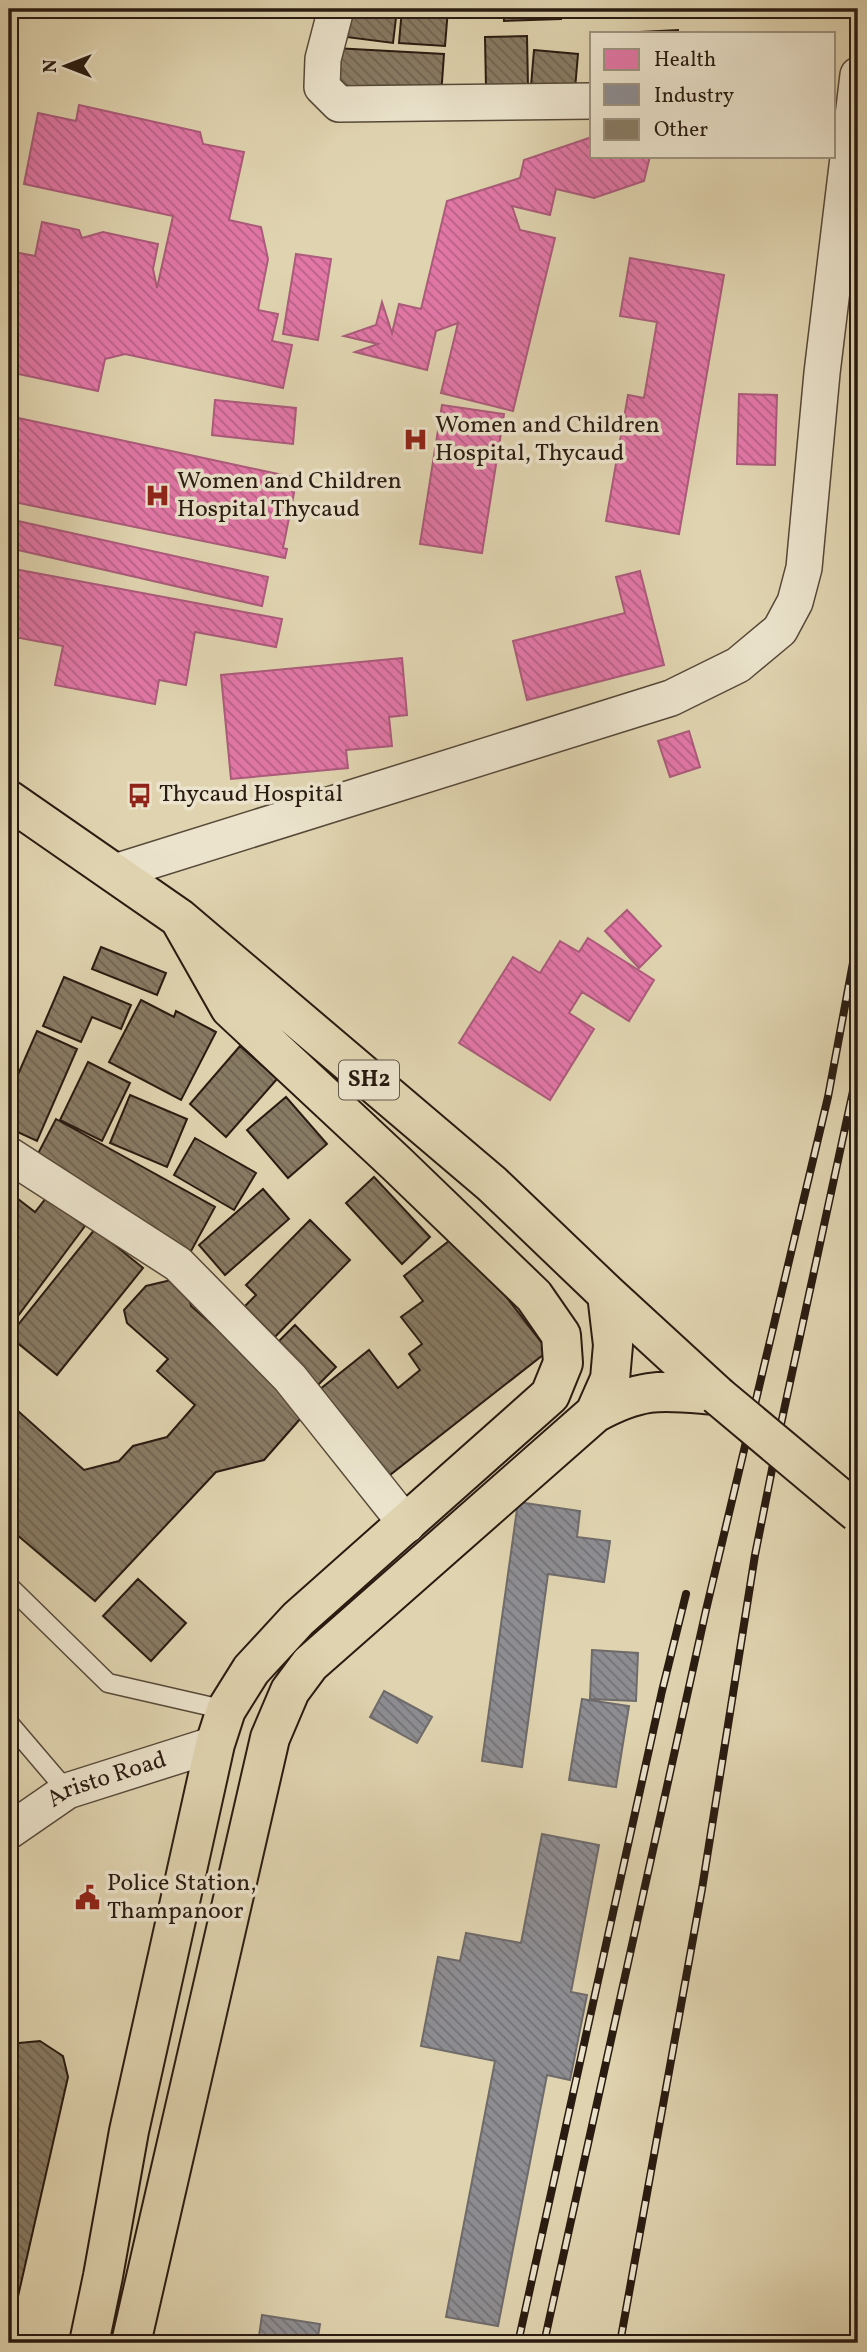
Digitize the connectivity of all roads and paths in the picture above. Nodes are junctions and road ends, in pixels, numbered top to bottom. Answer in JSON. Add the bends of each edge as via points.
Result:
{"nodes":[{"id":1,"x":336,"y":9,"type":"edge"},
{"id":2,"x":858,"y":76,"type":"edge"},
{"id":3,"x":836,"y":78,"type":"edge"},
{"id":4,"x":590,"y":101,"type":"edge"},
{"id":5,"x":9,"y":800,"type":"edge"},
{"id":6,"x":115,"y":872,"type":"junction"},
{"id":7,"x":179,"y":918,"type":"junction"},
{"id":8,"x":9,"y":1155,"type":"edge"},
{"id":9,"x":607,"y":1294,"type":"junction"},
{"id":10,"x":717,"y":1395,"type":"junction"},
{"id":11,"x":595,"y":1413,"type":"junction"},
{"id":12,"x":858,"y":1513,"type":"edge"},
{"id":13,"x":407,"y":1525,"type":"junction"},
{"id":14,"x":9,"y":1586,"type":"edge"},
{"id":15,"x":9,"y":1723,"type":"edge"},
{"id":16,"x":220,"y":1727,"type":"junction"},
{"id":17,"x":67,"y":1791,"type":"junction"},
{"id":18,"x":9,"y":1831,"type":"edge"},
{"id":19,"x":89,"y":2343,"type":"edge"},
{"id":20,"x":131,"y":2343,"type":"edge"}],
"edges":[{"from":1,"to":4,"type":"street","via":[[323,59],[322,87],[339,104]]},
{"from":2,"to":3,"type":"street"},
{"from":2,"to":6,"type":"street","via":[[804,568],[795,602],[780,630],[738,665],[671,698]]},
{"from":5,"to":6,"type":"main road","number":"SH2"},
{"from":6,"to":7,"type":"main road","number":"SH2"},
{"from":7,"to":9,"type":"main road","number":"SH2","via":[[492,1184]]},
{"from":7,"to":13,"type":"main road","via":[[230,1008],[534,1296],[561,1335],[563,1363],[550,1395]]},
{"from":8,"to":13,"type":"street","via":[[178,1264],[290,1377]]},
{"from":9,"to":10,"type":"main road","number":"SH2"},
{"from":9,"to":11,"type":"main road","via":[[613,1346],[610,1379]]},
{"from":10,"to":11,"type":"main road","via":[[654,1390],[623,1398]]},
{"from":10,"to":12,"type":"main road","bridge":true},
{"from":11,"to":20,"type":"main road","via":[[310,1664],[290,1691],[270,1738]]},
{"from":13,"to":16,"type":"main road","via":[[298,1619],[251,1670]]},
{"from":14,"to":16,"type":"lane","via":[[108,1683]]},
{"from":15,"to":17,"type":"lane"},
{"from":16,"to":17,"type":"street","name":"Aristo Road"},
{"from":16,"to":19,"type":"main road","via":[[129,2131]]},
{"from":17,"to":18,"type":"street","name":"Aristo Road"}]}
